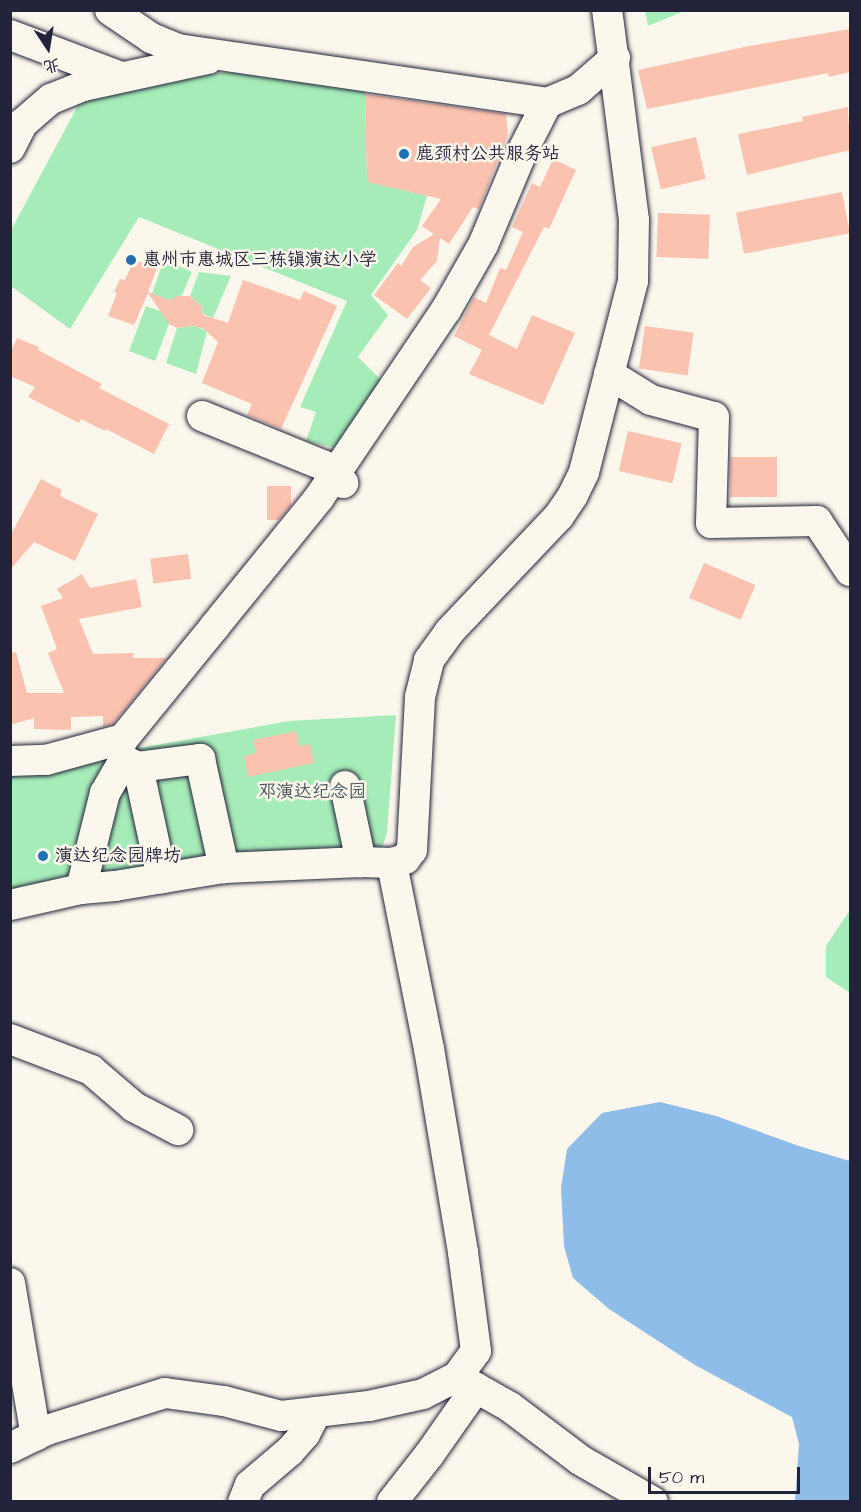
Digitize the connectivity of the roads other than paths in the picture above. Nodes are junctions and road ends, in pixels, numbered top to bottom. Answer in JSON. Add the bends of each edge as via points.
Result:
{"nodes":[{"id":1,"x":110,"y":10,"type":"edge"},
{"id":2,"x":607,"y":10,"type":"edge"},
{"id":3,"x":14,"y":37,"type":"edge"},
{"id":4,"x":226,"y":55,"type":"junction"},
{"id":5,"x":615,"y":58,"type":"junction"},
{"id":6,"x":121,"y":77,"type":"junction"},
{"id":7,"x":547,"y":103,"type":"junction"},
{"id":8,"x":10,"y":148,"type":"edge"},
{"id":9,"x":609,"y":374,"type":"junction"},
{"id":10,"x":202,"y":416,"type":"dead end"},
{"id":11,"x":343,"y":483,"type":"dead end"},
{"id":12,"x":850,"y":571,"type":"edge"},
{"id":13,"x":128,"y":756,"type":"junction"},
{"id":14,"x":10,"y":761,"type":"edge"},
{"id":15,"x":345,"y":786,"type":"dead end"},
{"id":16,"x":362,"y":862,"type":"junction"},
{"id":17,"x":392,"y":863,"type":"junction"},
{"id":18,"x":224,"y":868,"type":"junction"},
{"id":19,"x":162,"y":878,"type":"junction"},
{"id":20,"x":81,"y":889,"type":"junction"},
{"id":21,"x":10,"y":905,"type":"edge"},
{"id":22,"x":10,"y":1039,"type":"edge"},
{"id":23,"x":178,"y":1130,"type":"dead end"},
{"id":24,"x":10,"y":1282,"type":"edge"},
{"id":25,"x":467,"y":1382,"type":"junction"},
{"id":26,"x":316,"y":1412,"type":"junction"},
{"id":27,"x":23,"y":1442,"type":"edge"},
{"id":28,"x":617,"y":1492,"type":"edge"},
{"id":29,"x":243,"y":1502,"type":"edge"},
{"id":30,"x":392,"y":1502,"type":"edge"},
{"id":31,"x":653,"y":1502,"type":"edge"}],
"edges":[{"from":1,"to":4,"type":"street","via":[[151,38],[178,49]]},
{"from":2,"to":5,"type":"street"},
{"from":3,"to":6,"type":"street"},
{"from":4,"to":6,"type":"street"},
{"from":4,"to":7,"type":"street"},
{"from":5,"to":7,"type":"street","via":[[578,90]]},
{"from":5,"to":9,"type":"street","via":[[614,79],[634,220],[635,261]]},
{"from":6,"to":8,"type":"street","via":[[51,99],[23,123]]},
{"from":7,"to":13,"type":"street","via":[[483,245],[440,319],[319,498]]},
{"from":9,"to":12,"type":"street","via":[[651,400],[714,417],[711,523],[817,520]]},
{"from":9,"to":17,"type":"street","via":[[584,472],[573,495],[559,516],[449,632],[429,660],[420,696],[412,850],[405,859]]},
{"from":10,"to":11,"type":"street","via":[[325,466]]},
{"from":13,"to":14,"type":"street"},
{"from":13,"to":18,"type":"street","via":[[200,759]]},
{"from":13,"to":19,"type":"street"},
{"from":13,"to":20,"type":"street","via":[[105,793]]},
{"from":15,"to":16,"type":"street"},
{"from":16,"to":17,"type":"street"},
{"from":16,"to":18,"type":"street"},
{"from":17,"to":25,"type":"street","via":[[429,1049],[466,1274],[476,1351]]},
{"from":18,"to":19,"type":"street"},
{"from":19,"to":20,"type":"street"},
{"from":20,"to":21,"type":"street"},
{"from":22,"to":23,"type":"street","via":[[91,1070],[134,1107]]},
{"from":24,"to":27,"type":"street"},
{"from":25,"to":26,"type":"street","via":[[369,1406]]},
{"from":25,"to":28,"type":"street","via":[[510,1407]]},
{"from":25,"to":30,"type":"street","via":[[429,1455]]},
{"from":26,"to":27,"type":"street","via":[[280,1416],[224,1401],[165,1393]]},
{"from":26,"to":29,"type":"street","via":[[305,1434],[250,1485]]},
{"from":28,"to":31,"type":"street"}]}
